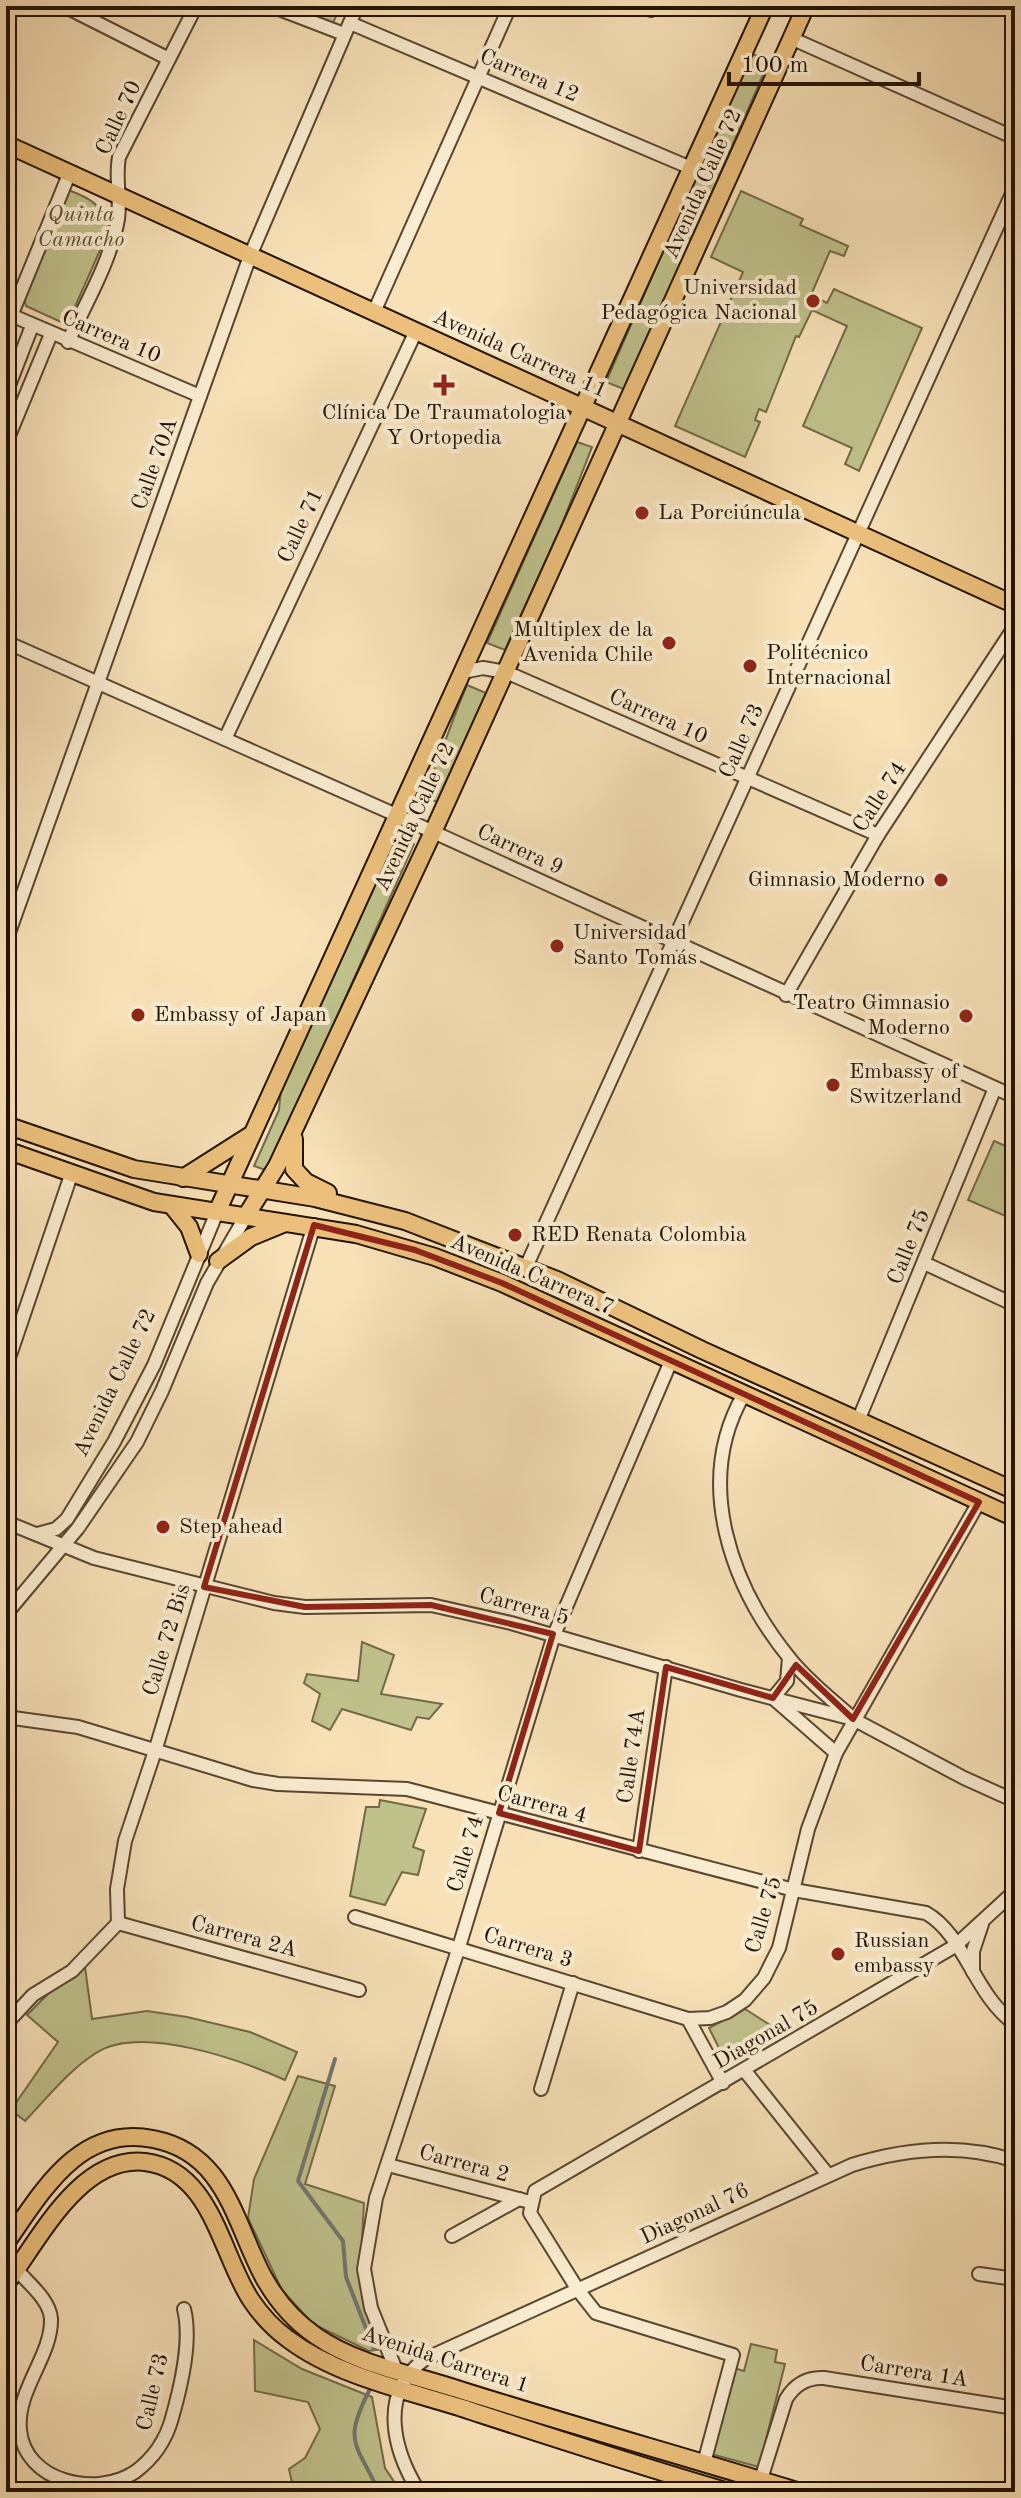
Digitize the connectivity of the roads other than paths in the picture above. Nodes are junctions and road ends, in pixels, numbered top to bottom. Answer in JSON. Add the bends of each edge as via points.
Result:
{"nodes":[{"id":1,"x":64,"y":6,"type":"edge"},
{"id":2,"x":196,"y":6,"type":"edge"},
{"id":3,"x":271,"y":6,"type":"edge"},
{"id":4,"x":510,"y":6,"type":"edge"},
{"id":5,"x":764,"y":6,"type":"edge"},
{"id":6,"x":809,"y":6,"type":"edge"},
{"id":7,"x":353,"y":7,"type":"edge"},
{"id":8,"x":347,"y":28,"type":"junction"},
{"id":9,"x":793,"y":39,"type":"junction"},
{"id":10,"x":169,"y":59,"type":"junction"},
{"id":11,"x":479,"y":76,"type":"junction"},
{"id":12,"x":1015,"y":138,"type":"edge"},
{"id":13,"x":6,"y":144,"type":"edge"},
{"id":14,"x":691,"y":168,"type":"junction"},
{"id":15,"x":70,"y":172,"type":"junction"},
{"id":16,"x":1015,"y":187,"type":"edge"},
{"id":17,"x":118,"y":194,"type":"junction"},
{"id":18,"x":250,"y":256,"type":"junction"},
{"id":19,"x":374,"y":312,"type":"junction"},
{"id":20,"x":8,"y":315,"type":"edge"},
{"id":21,"x":32,"y":326,"type":"junction"},
{"id":22,"x":416,"y":331,"type":"junction"},
{"id":23,"x":51,"y":334,"type":"junction"},
{"id":24,"x":68,"y":342,"type":"junction"},
{"id":25,"x":6,"y":393,"type":"edge"},
{"id":26,"x":200,"y":396,"type":"junction"},
{"id":27,"x":6,"y":402,"type":"edge"},
{"id":28,"x":19,"y":407,"type":"junction"},
{"id":29,"x":583,"y":407,"type":"junction"},
{"id":30,"x":619,"y":423,"type":"junction"},
{"id":31,"x":6,"y":443,"type":"edge"},
{"id":32,"x":860,"y":533,"type":"junction"},
{"id":33,"x":1015,"y":605,"type":"edge"},
{"id":34,"x":1015,"y":626,"type":"edge"},
{"id":35,"x":6,"y":642,"type":"edge"},
{"id":36,"x":463,"y":672,"type":"junction"},
{"id":37,"x":506,"y":672,"type":"junction"},
{"id":38,"x":98,"y":683,"type":"junction"},
{"id":39,"x":225,"y":739,"type":"junction"},
{"id":40,"x":748,"y":778,"type":"junction"},
{"id":41,"x":398,"y":816,"type":"junction"},
{"id":42,"x":433,"y":832,"type":"junction"},
{"id":43,"x":878,"y":835,"type":"junction"},
{"id":44,"x":6,"y":941,"type":"edge"},
{"id":45,"x":673,"y":943,"type":"junction"},
{"id":46,"x":786,"y":995,"type":"junction"},
{"id":47,"x":995,"y":1088,"type":"junction"},
{"id":48,"x":1015,"y":1097,"type":"edge"},
{"id":49,"x":298,"y":1120,"type":"junction"},
{"id":50,"x":6,"y":1125,"type":"edge"},
{"id":51,"x":250,"y":1135,"type":"junction"},
{"id":52,"x":6,"y":1150,"type":"edge"},
{"id":53,"x":71,"y":1175,"type":"junction"},
{"id":54,"x":183,"y":1178,"type":"junction"},
{"id":55,"x":228,"y":1185,"type":"junction"},
{"id":56,"x":262,"y":1190,"type":"junction"},
{"id":57,"x":173,"y":1207,"type":"junction"},
{"id":58,"x":362,"y":1208,"type":"junction"},
{"id":59,"x":217,"y":1212,"type":"junction"},
{"id":60,"x":246,"y":1216,"type":"junction"},
{"id":61,"x":288,"y":1222,"type":"junction"},
{"id":62,"x":314,"y":1225,"type":"junction"},
{"id":63,"x":199,"y":1254,"type":"junction"},
{"id":64,"x":218,"y":1261,"type":"junction"},
{"id":65,"x":924,"y":1263,"type":"junction"},
{"id":66,"x":526,"y":1267,"type":"junction"},
{"id":67,"x":1015,"y":1305,"type":"edge"},
{"id":68,"x":671,"y":1361,"type":"junction"},
{"id":69,"x":6,"y":1367,"type":"edge"},
{"id":70,"x":744,"y":1394,"type":"junction"},
{"id":71,"x":858,"y":1421,"type":"junction"},
{"id":72,"x":1015,"y":1491,"type":"edge"},
{"id":73,"x":979,"y":1502,"type":"junction"},
{"id":74,"x":1015,"y":1518,"type":"edge"},
{"id":75,"x":6,"y":1522,"type":"edge"},
{"id":76,"x":35,"y":1534,"type":"junction"},
{"id":77,"x":63,"y":1546,"type":"junction"},
{"id":78,"x":204,"y":1587,"type":"junction"},
{"id":79,"x":6,"y":1614,"type":"edge"},
{"id":80,"x":554,"y":1635,"type":"junction"},
{"id":81,"x":789,"y":1658,"type":"junction"},
{"id":82,"x":666,"y":1667,"type":"junction"},
{"id":83,"x":773,"y":1698,"type":"junction"},
{"id":84,"x":6,"y":1717,"type":"edge"},
{"id":85,"x":853,"y":1719,"type":"junction"},
{"id":86,"x":156,"y":1748,"type":"junction"},
{"id":87,"x":836,"y":1753,"type":"junction"},
{"id":88,"x":1015,"y":1801,"type":"edge"},
{"id":89,"x":499,"y":1813,"type":"junction"},
{"id":90,"x":639,"y":1851,"type":"junction"},
{"id":91,"x":794,"y":1890,"type":"junction"},
{"id":92,"x":1015,"y":1891,"type":"edge"},
{"id":93,"x":355,"y":1917,"type":"dead end"},
{"id":94,"x":984,"y":1917,"type":"junction"},
{"id":95,"x":118,"y":1923,"type":"junction"},
{"id":96,"x":955,"y":1946,"type":"junction"},
{"id":97,"x":459,"y":1947,"type":"junction"},
{"id":98,"x":975,"y":1980,"type":"junction"},
{"id":99,"x":573,"y":1983,"type":"junction"},
{"id":100,"x":359,"y":1990,"type":"dead end"},
{"id":101,"x":688,"y":2019,"type":"junction"},
{"id":102,"x":6,"y":2024,"type":"edge"},
{"id":103,"x":1015,"y":2024,"type":"edge"},
{"id":104,"x":745,"y":2071,"type":"junction"},
{"id":105,"x":723,"y":2083,"type":"junction"},
{"id":106,"x":541,"y":2089,"type":"dead end"},
{"id":107,"x":1015,"y":2161,"type":"edge"},
{"id":108,"x":388,"y":2165,"type":"junction"},
{"id":109,"x":828,"y":2175,"type":"junction"},
{"id":110,"x":525,"y":2200,"type":"junction"},
{"id":111,"x":452,"y":2236,"type":"dead end"},
{"id":112,"x":6,"y":2243,"type":"edge"},
{"id":113,"x":17,"y":2270,"type":"junction"},
{"id":114,"x":979,"y":2274,"type":"dead end"},
{"id":115,"x":1015,"y":2279,"type":"edge"},
{"id":116,"x":6,"y":2284,"type":"edge"},
{"id":117,"x":578,"y":2290,"type":"junction"},
{"id":118,"x":184,"y":2309,"type":"dead end"},
{"id":119,"x":401,"y":2377,"type":"junction"},
{"id":120,"x":1015,"y":2408,"type":"edge"},
{"id":121,"x":704,"y":2463,"type":"junction"},
{"id":122,"x":687,"y":2486,"type":"edge"},
{"id":123,"x":759,"y":2486,"type":"edge"},
{"id":124,"x":419,"y":2492,"type":"edge"},
{"id":125,"x":729,"y":2492,"type":"edge"},
{"id":126,"x":800,"y":2492,"type":"edge"}],
"edges":[{"from":1,"to":10,"type":"street"},
{"from":2,"to":10,"type":"street","name":"Calle 70"},
{"from":3,"to":8,"type":"street","name":"Carrera 12"},
{"from":4,"to":11,"type":"street"},
{"from":5,"to":14,"type":"main road","name":"Avenida Calle 72"},
{"from":6,"to":9,"type":"main road","name":"Avenida Calle 72"},
{"from":7,"to":8,"type":"street","name":"Calle 70A"},
{"from":8,"to":11,"type":"street","name":"Carrera 12"},
{"from":8,"to":18,"type":"street","name":"Calle 70A"},
{"from":9,"to":12,"type":"street"},
{"from":9,"to":30,"type":"main road","name":"Avenida Calle 72"},
{"from":10,"to":17,"type":"street","name":"Calle 70","via":[[119,157]]},
{"from":11,"to":14,"type":"street","name":"Carrera 12"},
{"from":11,"to":19,"type":"street"},
{"from":13,"to":15,"type":"main road","name":"Avenida Carrera 11"},
{"from":14,"to":29,"type":"main road","name":"Avenida Calle 72"},
{"from":15,"to":17,"type":"main road","name":"Avenida Carrera 11"},
{"from":15,"to":20,"type":"street","name":"Calle 70"},
{"from":16,"to":32,"type":"street","name":"Calle 73"},
{"from":17,"to":18,"type":"main road","name":"Avenida Carrera 11"},
{"from":17,"to":24,"type":"street","name":"Calle 70","via":[[113,240]]},
{"from":18,"to":19,"type":"main road","name":"Avenida Carrera 11"},
{"from":18,"to":26,"type":"street","name":"Calle 70A"},
{"from":19,"to":22,"type":"main road","name":"Avenida Carrera 11"},
{"from":20,"to":21,"type":"street","name":"Carrera 10"},
{"from":21,"to":23,"type":"street","name":"Carrera 10"},
{"from":21,"to":25,"type":"street"},
{"from":22,"to":29,"type":"main road","name":"Avenida Carrera 11"},
{"from":22,"to":39,"type":"street","name":"Calle 71"},
{"from":23,"to":24,"type":"street","name":"Carrera 10"},
{"from":23,"to":28,"type":"street"},
{"from":24,"to":26,"type":"street","name":"Carrera 10"},
{"from":26,"to":38,"type":"street","name":"Calle 70A"},
{"from":27,"to":28,"type":"street"},
{"from":28,"to":31,"type":"street"},
{"from":29,"to":30,"type":"main road","name":"Avenida Carrera 11"},
{"from":29,"to":36,"type":"main road","name":"Avenida Calle 72"},
{"from":30,"to":32,"type":"main road","name":"Avenida Carrera 11"},
{"from":30,"to":37,"type":"main road","name":"Avenida Calle 72"},
{"from":32,"to":33,"type":"main road","name":"Avenida Carrera 11"},
{"from":32,"to":40,"type":"street","name":"Calle 73"},
{"from":34,"to":43,"type":"street","name":"Calle 74"},
{"from":35,"to":38,"type":"street","name":"Carrera 9"},
{"from":36,"to":37,"type":"street","name":"Carrera 10"},
{"from":36,"to":41,"type":"main road","name":"Avenida Calle 72"},
{"from":37,"to":40,"type":"street","name":"Carrera 10"},
{"from":37,"to":42,"type":"main road","name":"Avenida Calle 72"},
{"from":38,"to":39,"type":"street","name":"Carrera 9"},
{"from":38,"to":44,"type":"street","name":"Calle 70A"},
{"from":39,"to":41,"type":"street","name":"Carrera 9"},
{"from":40,"to":43,"type":"street","name":"Carrera 10"},
{"from":40,"to":45,"type":"street","name":"Calle 73"},
{"from":41,"to":42,"type":"street","name":"Carrera 9"},
{"from":41,"to":51,"type":"main road","name":"Avenida Calle 72"},
{"from":42,"to":45,"type":"street","name":"Carrera 9"},
{"from":42,"to":49,"type":"main road","name":"Avenida Calle 72"},
{"from":43,"to":46,"type":"street","name":"Calle 74"},
{"from":45,"to":46,"type":"street","name":"Carrera 9"},
{"from":45,"to":66,"type":"street","name":"Calle 73"},
{"from":46,"to":47,"type":"street","name":"Carrera 9"},
{"from":47,"to":48,"type":"street","name":"Carrera 9"},
{"from":47,"to":65,"type":"street","name":"Calle 75"},
{"from":49,"to":56,"type":"main road","name":"Avenida Calle 72"},
{"from":49,"to":58,"type":"main road","via":[[291,1154],[294,1169],[313,1187]]},
{"from":50,"to":54,"type":"main road","name":"Avenida Carrera 7","via":[[98,1160]]},
{"from":51,"to":54,"type":"main road"},
{"from":51,"to":55,"type":"main road","name":"Avenida Calle 72"},
{"from":52,"to":53,"type":"main road","name":"Avenida Carrera 7"},
{"from":53,"to":57,"type":"main road","name":"Avenida Carrera 7"},
{"from":53,"to":69,"type":"street"},
{"from":54,"to":55,"type":"main road","name":"Avenida Carrera 7"},
{"from":55,"to":56,"type":"main road","name":"Avenida Carrera 7"},
{"from":55,"to":59,"type":"main road","name":"Avenida Calle 72"},
{"from":56,"to":58,"type":"main road","name":"Avenida Carrera 7"},
{"from":56,"to":60,"type":"main road","name":"Avenida Calle 72"},
{"from":57,"to":59,"type":"main road","name":"Avenida Carrera 7"},
{"from":57,"to":63,"type":"main road","via":[[189,1227]]},
{"from":58,"to":66,"type":"main road","name":"Avenida Carrera 7"},
{"from":59,"to":60,"type":"main road","name":"Avenida Carrera 7"},
{"from":59,"to":63,"type":"street","name":"Avenida Calle 72"},
{"from":60,"to":61,"type":"main road","name":"Avenida Carrera 7"},
{"from":60,"to":64,"type":"street","name":"Avenida Calle 72"},
{"from":61,"to":62,"type":"main road","name":"Avenida Carrera 7"},
{"from":61,"to":64,"type":"main road","via":[[251,1237]]},
{"from":62,"to":68,"type":"main road","name":"Avenida Carrera 7","via":[[435,1257]]},
{"from":62,"to":78,"type":"street","name":"Calle 72 Bis"},
{"from":63,"to":76,"type":"street","name":"Avenida Calle 72","via":[[154,1365],[114,1442],[67,1519],[56,1529]]},
{"from":64,"to":77,"type":"street","name":"Avenida Calle 72","via":[[137,1442]]},
{"from":65,"to":67,"type":"street"},
{"from":65,"to":71,"type":"street","name":"Calle 75"},
{"from":66,"to":71,"type":"main road","name":"Avenida Carrera 7"},
{"from":68,"to":70,"type":"main road","name":"Avenida Carrera 7"},
{"from":68,"to":80,"type":"street","name":"Calle 74"},
{"from":70,"to":73,"type":"main road","name":"Avenida Carrera 7"},
{"from":70,"to":81,"type":"street","via":[[720,1455],[725,1530],[741,1582]]},
{"from":71,"to":72,"type":"main road","name":"Avenida Carrera 7"},
{"from":73,"to":74,"type":"main road","name":"Avenida Carrera 7"},
{"from":73,"to":85,"type":"street","name":"Calle 75"},
{"from":75,"to":76,"type":"street","name":"Carrera 5"},
{"from":76,"to":77,"type":"street","name":"Carrera 5"},
{"from":77,"to":78,"type":"street","name":"Carrera 5"},
{"from":77,"to":79,"type":"street","name":"Avenida Calle 72"},
{"from":78,"to":80,"type":"street","name":"Carrera 5","via":[[305,1607],[431,1605]]},
{"from":78,"to":86,"type":"street","name":"Calle 72 Bis"},
{"from":80,"to":82,"type":"street","name":"Carrera 5"},
{"from":80,"to":89,"type":"street","name":"Calle 74"},
{"from":81,"to":83,"type":"street","via":[[787,1681]]},
{"from":81,"to":85,"type":"street"},
{"from":82,"to":83,"type":"street","name":"Carrera 5"},
{"from":82,"to":90,"type":"street","name":"Calle 74A"},
{"from":83,"to":85,"type":"street","name":"Carrera 5"},
{"from":83,"to":87,"type":"street"},
{"from":84,"to":86,"type":"street","name":"Carrera 4","via":[[78,1727]]},
{"from":85,"to":87,"type":"street","name":"Calle 75"},
{"from":85,"to":88,"type":"street","name":"Carrera 5"},
{"from":86,"to":89,"type":"street","name":"Carrera 4","via":[[253,1780],[407,1789]]},
{"from":86,"to":95,"type":"street","name":"Calle 72 Bis","via":[[125,1841]]},
{"from":87,"to":91,"type":"street","name":"Calle 75","via":[[808,1829]]},
{"from":89,"to":90,"type":"street","name":"Carrera 4"},
{"from":89,"to":97,"type":"street","name":"Calle 74"},
{"from":90,"to":91,"type":"street","name":"Carrera 4"},
{"from":91,"to":96,"type":"street","name":"Carrera 4","via":[[926,1913],[941,1923]]},
{"from":91,"to":101,"type":"street","name":"Calle 75","via":[[779,1948],[764,1978],[727,2012]]},
{"from":92,"to":94,"type":"street","name":"Diagonal 75"},
{"from":93,"to":97,"type":"street","name":"Carrera 3"},
{"from":94,"to":96,"type":"street","name":"Diagonal 75"},
{"from":94,"to":98,"type":"street","via":[[973,1951]]},
{"from":95,"to":100,"type":"street","name":"Carrera 2A"},
{"from":95,"to":102,"type":"street","via":[[72,1971],[33,1995]]},
{"from":96,"to":98,"type":"street","name":"Carrera 4"},
{"from":96,"to":104,"type":"street","name":"Diagonal 75"},
{"from":97,"to":99,"type":"street","name":"Carrera 3"},
{"from":97,"to":108,"type":"street","name":"Calle 74"},
{"from":98,"to":103,"type":"street","name":"Carrera 4"},
{"from":99,"to":101,"type":"street","name":"Carrera 3"},
{"from":99,"to":106,"type":"street"},
{"from":101,"to":105,"type":"street"},
{"from":104,"to":105,"type":"street","name":"Diagonal 75"},
{"from":104,"to":109,"type":"street"},
{"from":105,"to":110,"type":"street","name":"Diagonal 75","via":[[543,2183]]},
{"from":107,"to":109,"type":"street","name":"Diagonal 76","via":[[954,2149],[903,2153]]},
{"from":108,"to":110,"type":"street","name":"Carrera 2"},
{"from":108,"to":119,"type":"street","name":"Calle 74","via":[[369,2222],[364,2269],[371,2308]]},
{"from":109,"to":117,"type":"street","name":"Diagonal 76"},
{"from":110,"to":111,"type":"street","name":"Diagonal 75"},
{"from":110,"to":117,"type":"street"},
{"from":112,"to":119,"type":"main road","name":"Avenida Carrera 1","via":[[49,2182],[85,2149],[118,2137],[172,2144],[201,2160],[225,2188],[263,2275],[293,2316],[335,2347]]},
{"from":113,"to":116,"type":"main road"},
{"from":113,"to":118,"type":"street","name":"Calle 73","via":[[51,2319],[19,2414],[20,2434],[27,2457],[42,2471],[79,2485],[109,2484],[134,2473],[160,2448],[180,2382]]},
{"from":113,"to":119,"type":"main road","name":"Avenida Carrera 1","via":[[88,2180],[130,2162],[159,2165],[193,2188],[251,2302],[275,2329],[323,2360]]},
{"from":114,"to":115,"type":"street"},
{"from":117,"to":119,"type":"street","name":"Diagonal 76","via":[[425,2359]]},
{"from":117,"to":121,"type":"street","via":[[596,2313],[611,2320],[733,2355]]},
{"from":119,"to":121,"type":"main road","name":"Avenida Carrera 1"},
{"from":119,"to":122,"type":"main road","name":"Avenida Carrera 1"},
{"from":119,"to":124,"type":"street","via":[[394,2409],[398,2452]]},
{"from":120,"to":123,"type":"street","name":"Carrera 1A","via":[[807,2379],[786,2399]]},
{"from":121,"to":123,"type":"main road","name":"Avenida Carrera 1"},
{"from":122,"to":125,"type":"main road","name":"Avenida Carrera 1"},
{"from":123,"to":126,"type":"main road","name":"Avenida Carrera 1"}]}
